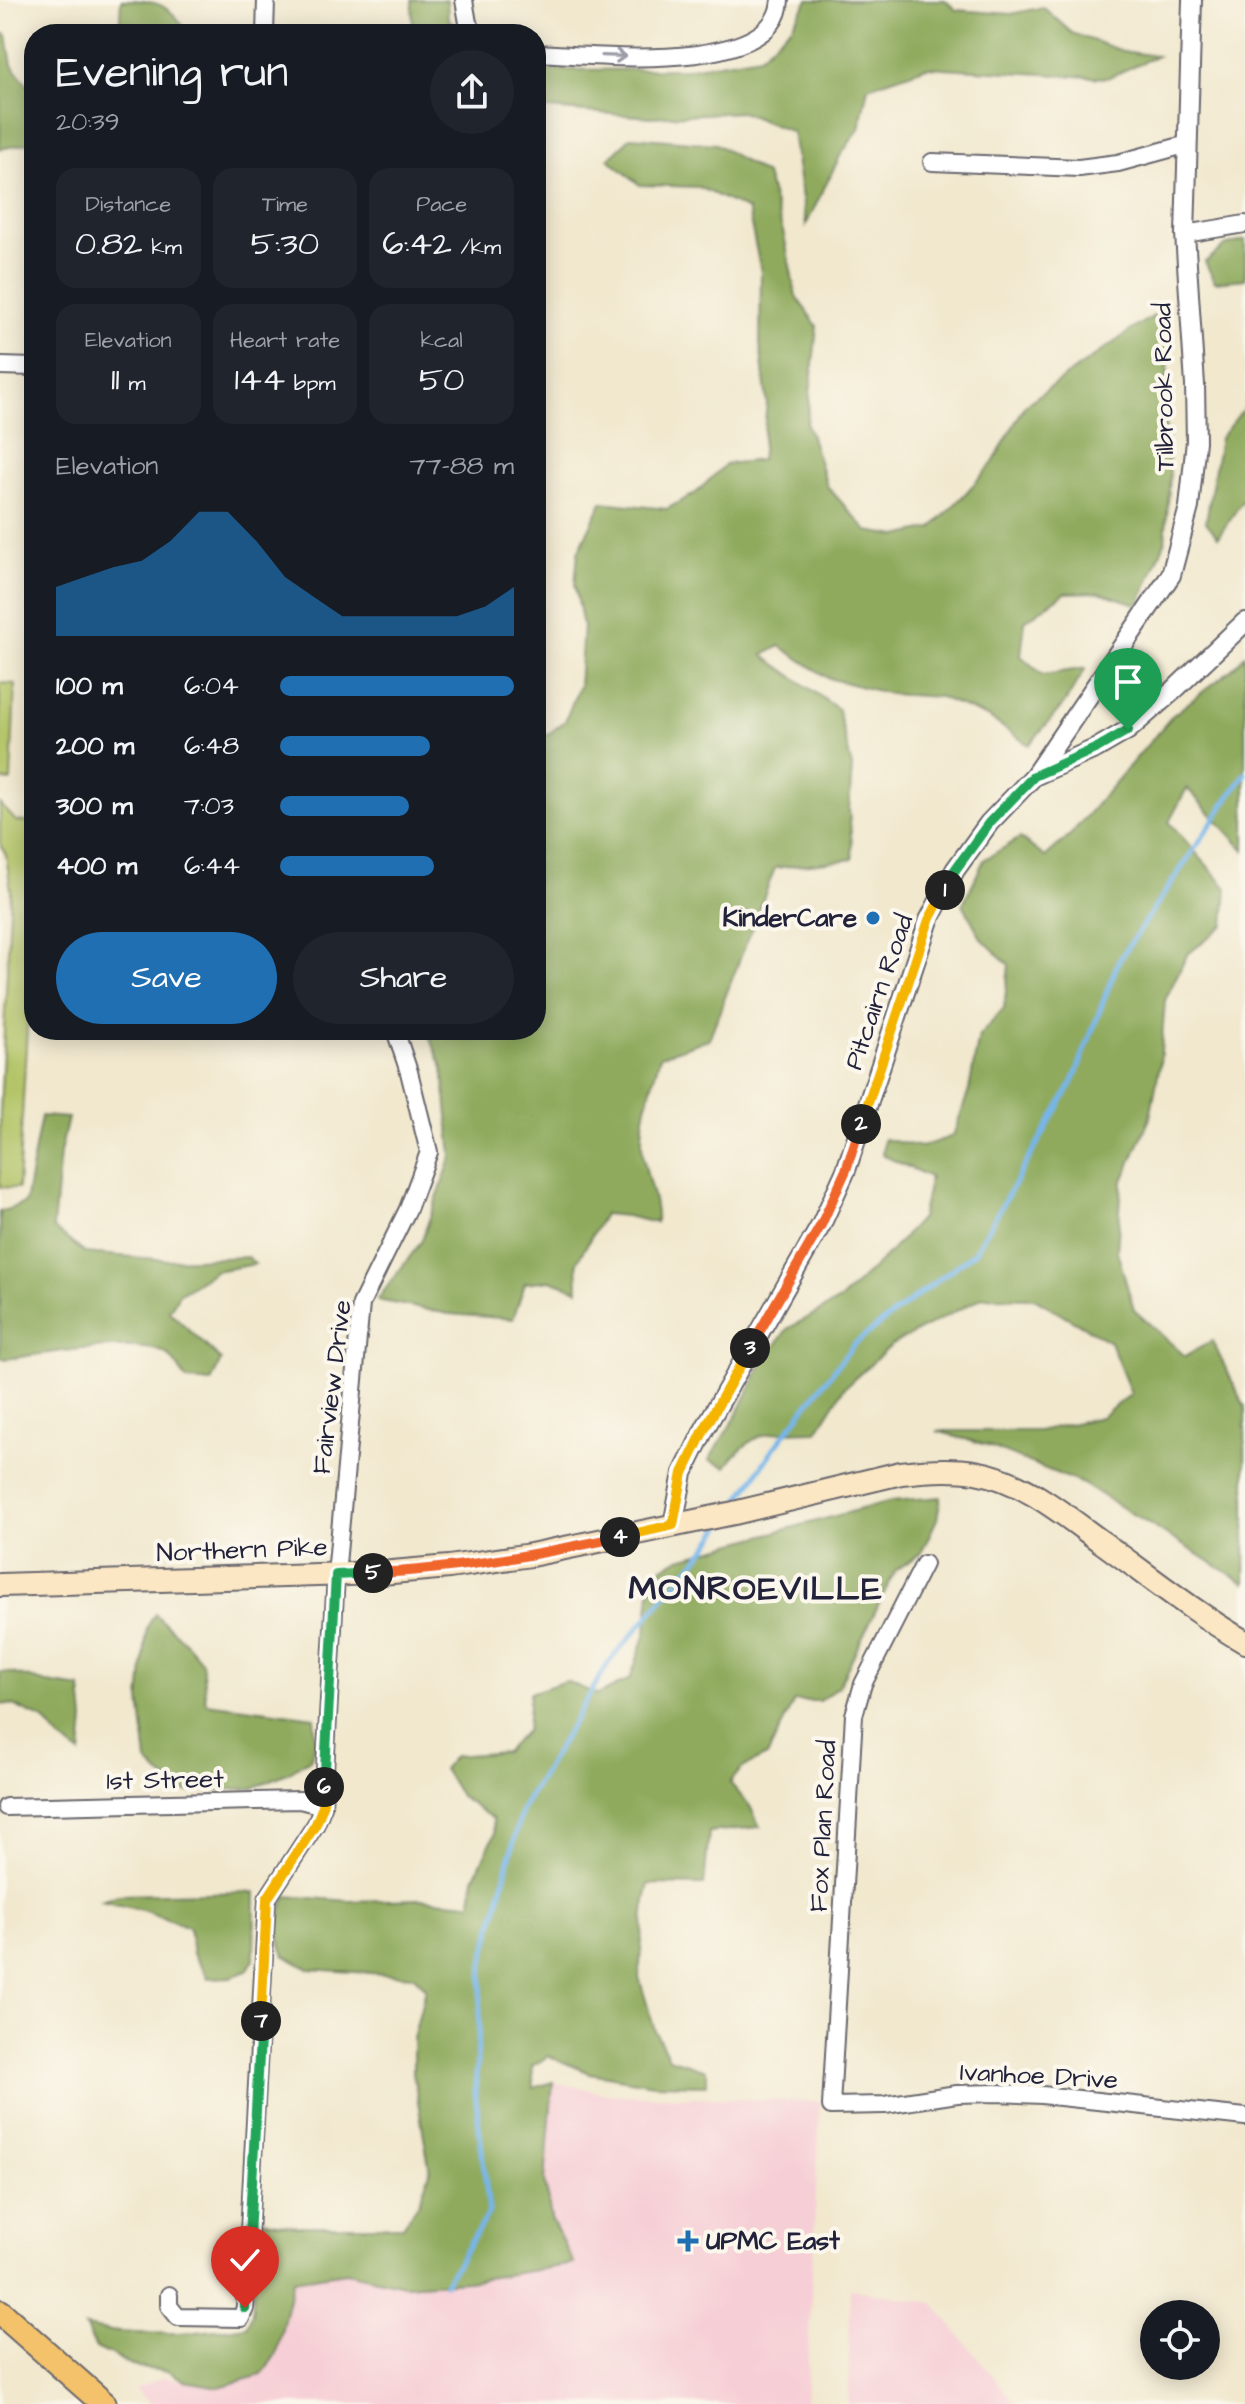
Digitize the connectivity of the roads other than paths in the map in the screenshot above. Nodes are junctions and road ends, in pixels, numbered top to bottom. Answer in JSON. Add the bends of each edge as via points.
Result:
{"nodes":[{"id":1,"x":266,"y":0,"type":"edge"},
{"id":2,"x":464,"y":0,"type":"edge"},
{"id":3,"x":780,"y":0,"type":"edge"},
{"id":4,"x":1192,"y":0,"type":"edge"},
{"id":5,"x":265,"y":24,"type":"edge"},
{"id":6,"x":469,"y":24,"type":"edge"},
{"id":7,"x":546,"y":53,"type":"edge"},
{"id":8,"x":1188,"y":144,"type":"junction"},
{"id":9,"x":932,"y":162,"type":"dead end"},
{"id":10,"x":1245,"y":224,"type":"edge"},
{"id":11,"x":1185,"y":234,"type":"junction"},
{"id":12,"x":0,"y":366,"type":"edge"},
{"id":13,"x":24,"y":367,"type":"edge"},
{"id":14,"x":1245,"y":622,"type":"edge"},
{"id":15,"x":1034,"y":776,"type":"junction"},
{"id":16,"x":398,"y":1040,"type":"edge"},
{"id":17,"x":673,"y":1525,"type":"junction"},
{"id":18,"x":924,"y":1564,"type":"dead end"},
{"id":19,"x":336,"y":1575,"type":"junction"},
{"id":20,"x":0,"y":1585,"type":"edge"},
{"id":21,"x":1245,"y":1642,"type":"edge"},
{"id":22,"x":323,"y":1806,"type":"junction"},
{"id":23,"x":6,"y":1807,"type":"dead end"},
{"id":24,"x":831,"y":2106,"type":"joint"},
{"id":25,"x":1245,"y":2117,"type":"edge"},
{"id":26,"x":169,"y":2295,"type":"dead end"},
{"id":27,"x":0,"y":2312,"type":"edge"},
{"id":28,"x":104,"y":2404,"type":"edge"}],
"edges":[{"from":1,"to":5,"type":"street"},
{"from":2,"to":6,"type":"street"},
{"from":7,"to":3,"type":"street","one_way":true,"via":[[667,57],[729,50],[767,29]]},
{"from":4,"to":8,"type":"street","name":"Tilbrook Road"},
{"from":8,"to":9,"type":"street","via":[[1079,168]]},
{"from":8,"to":11,"type":"street","name":"Tilbrook Road"},
{"from":10,"to":11,"type":"street"},
{"from":11,"to":15,"type":"street","name":"Tilbrook Road","via":[[1196,441],[1189,507],[1171,575]]},
{"from":12,"to":13,"type":"street"},
{"from":14,"to":15,"type":"street","name":"Pitcairn Road","via":[[1128,730]]},
{"from":15,"to":17,"type":"street","name":"Pitcairn Road","via":[[989,823],[955,870],[929,920],[846,1170],[821,1225],[683,1473]]},
{"from":16,"to":19,"type":"street","name":"Fairview Drive","via":[[429,1152],[408,1209],[361,1304]]},
{"from":17,"to":19,"type":"main road","name":"Northern Pike","via":[[531,1555]]},
{"from":17,"to":21,"type":"main road","name":"Northern Pike","via":[[901,1473],[975,1472],[1025,1489],[1056,1508]]},
{"from":18,"to":24,"type":"street","name":"Fox Plan Road","via":[[863,1684],[854,1715]]},
{"from":19,"to":20,"type":"main road","name":"Northern Pike"},
{"from":19,"to":22,"type":"street","name":"Fairview Drive"},
{"from":22,"to":23,"type":"street","name":"1st Street","via":[[300,1800]]},
{"from":22,"to":26,"type":"street","via":[[267,1899],[245,2308],[241,2318],[178,2317],[169,2306]]},
{"from":24,"to":25,"type":"street","name":"Ivanhoe Drive","via":[[996,2093]]},
{"from":27,"to":28,"type":"main road"}]}
